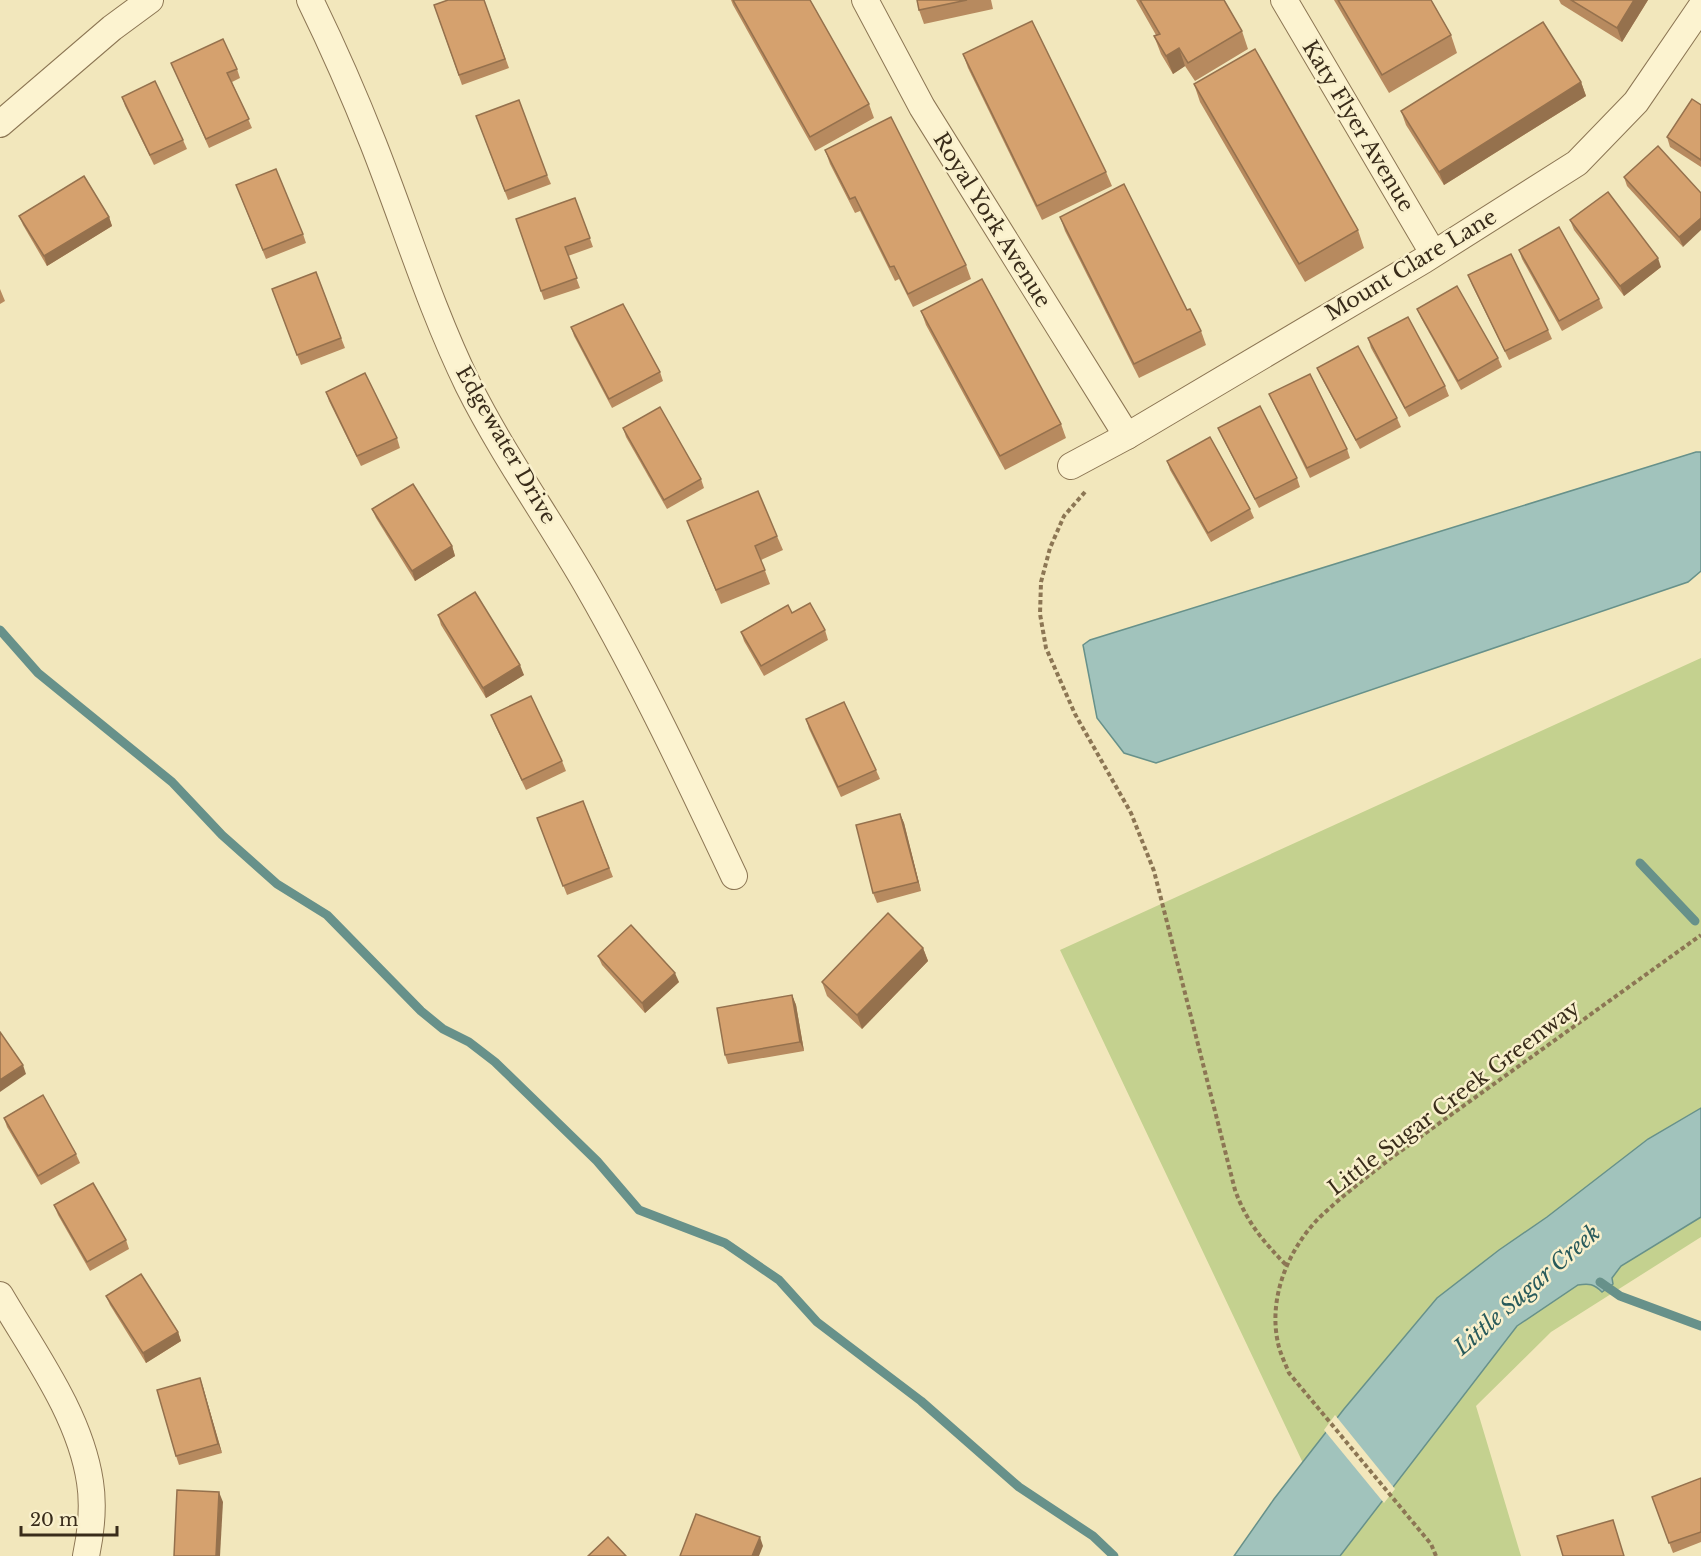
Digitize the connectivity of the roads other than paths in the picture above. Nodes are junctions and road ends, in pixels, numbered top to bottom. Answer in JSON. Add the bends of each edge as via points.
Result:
{"nodes":[{"id":1,"x":150,"y":0,"type":"edge"},
{"id":2,"x":310,"y":0,"type":"edge"},
{"id":3,"x":865,"y":0,"type":"edge"},
{"id":4,"x":1284,"y":0,"type":"edge"},
{"id":5,"x":1701,"y":7,"type":"edge"},
{"id":6,"x":0,"y":124,"type":"edge"},
{"id":7,"x":1433,"y":253,"type":"junction"},
{"id":8,"x":1127,"y":436,"type":"junction"},
{"id":9,"x":1071,"y":466,"type":"dead end"},
{"id":10,"x":734,"y":876,"type":"dead end"},
{"id":11,"x":0,"y":1295,"type":"edge"},
{"id":12,"x":86,"y":1556,"type":"edge"}],
"edges":[{"from":1,"to":6,"type":"street"},
{"from":2,"to":10,"type":"street","name":"Edgewater Drive","via":[[373,143],[435,312],[468,385],[627,656]]},
{"from":3,"to":8,"type":"street","name":"Royal York Avenue","via":[[922,107]]},
{"from":4,"to":7,"type":"street","name":"Katy Flyer Avenue"},
{"from":5,"to":7,"type":"street","name":"Mount Clare Lane","via":[[1636,102],[1577,163]]},
{"from":7,"to":8,"type":"street","name":"Mount Clare Lane"},
{"from":8,"to":9,"type":"street","name":"Mount Clare Lane"},
{"from":11,"to":12,"type":"street","via":[[61,1399],[81,1445],[90,1483],[91,1529]]}]}
